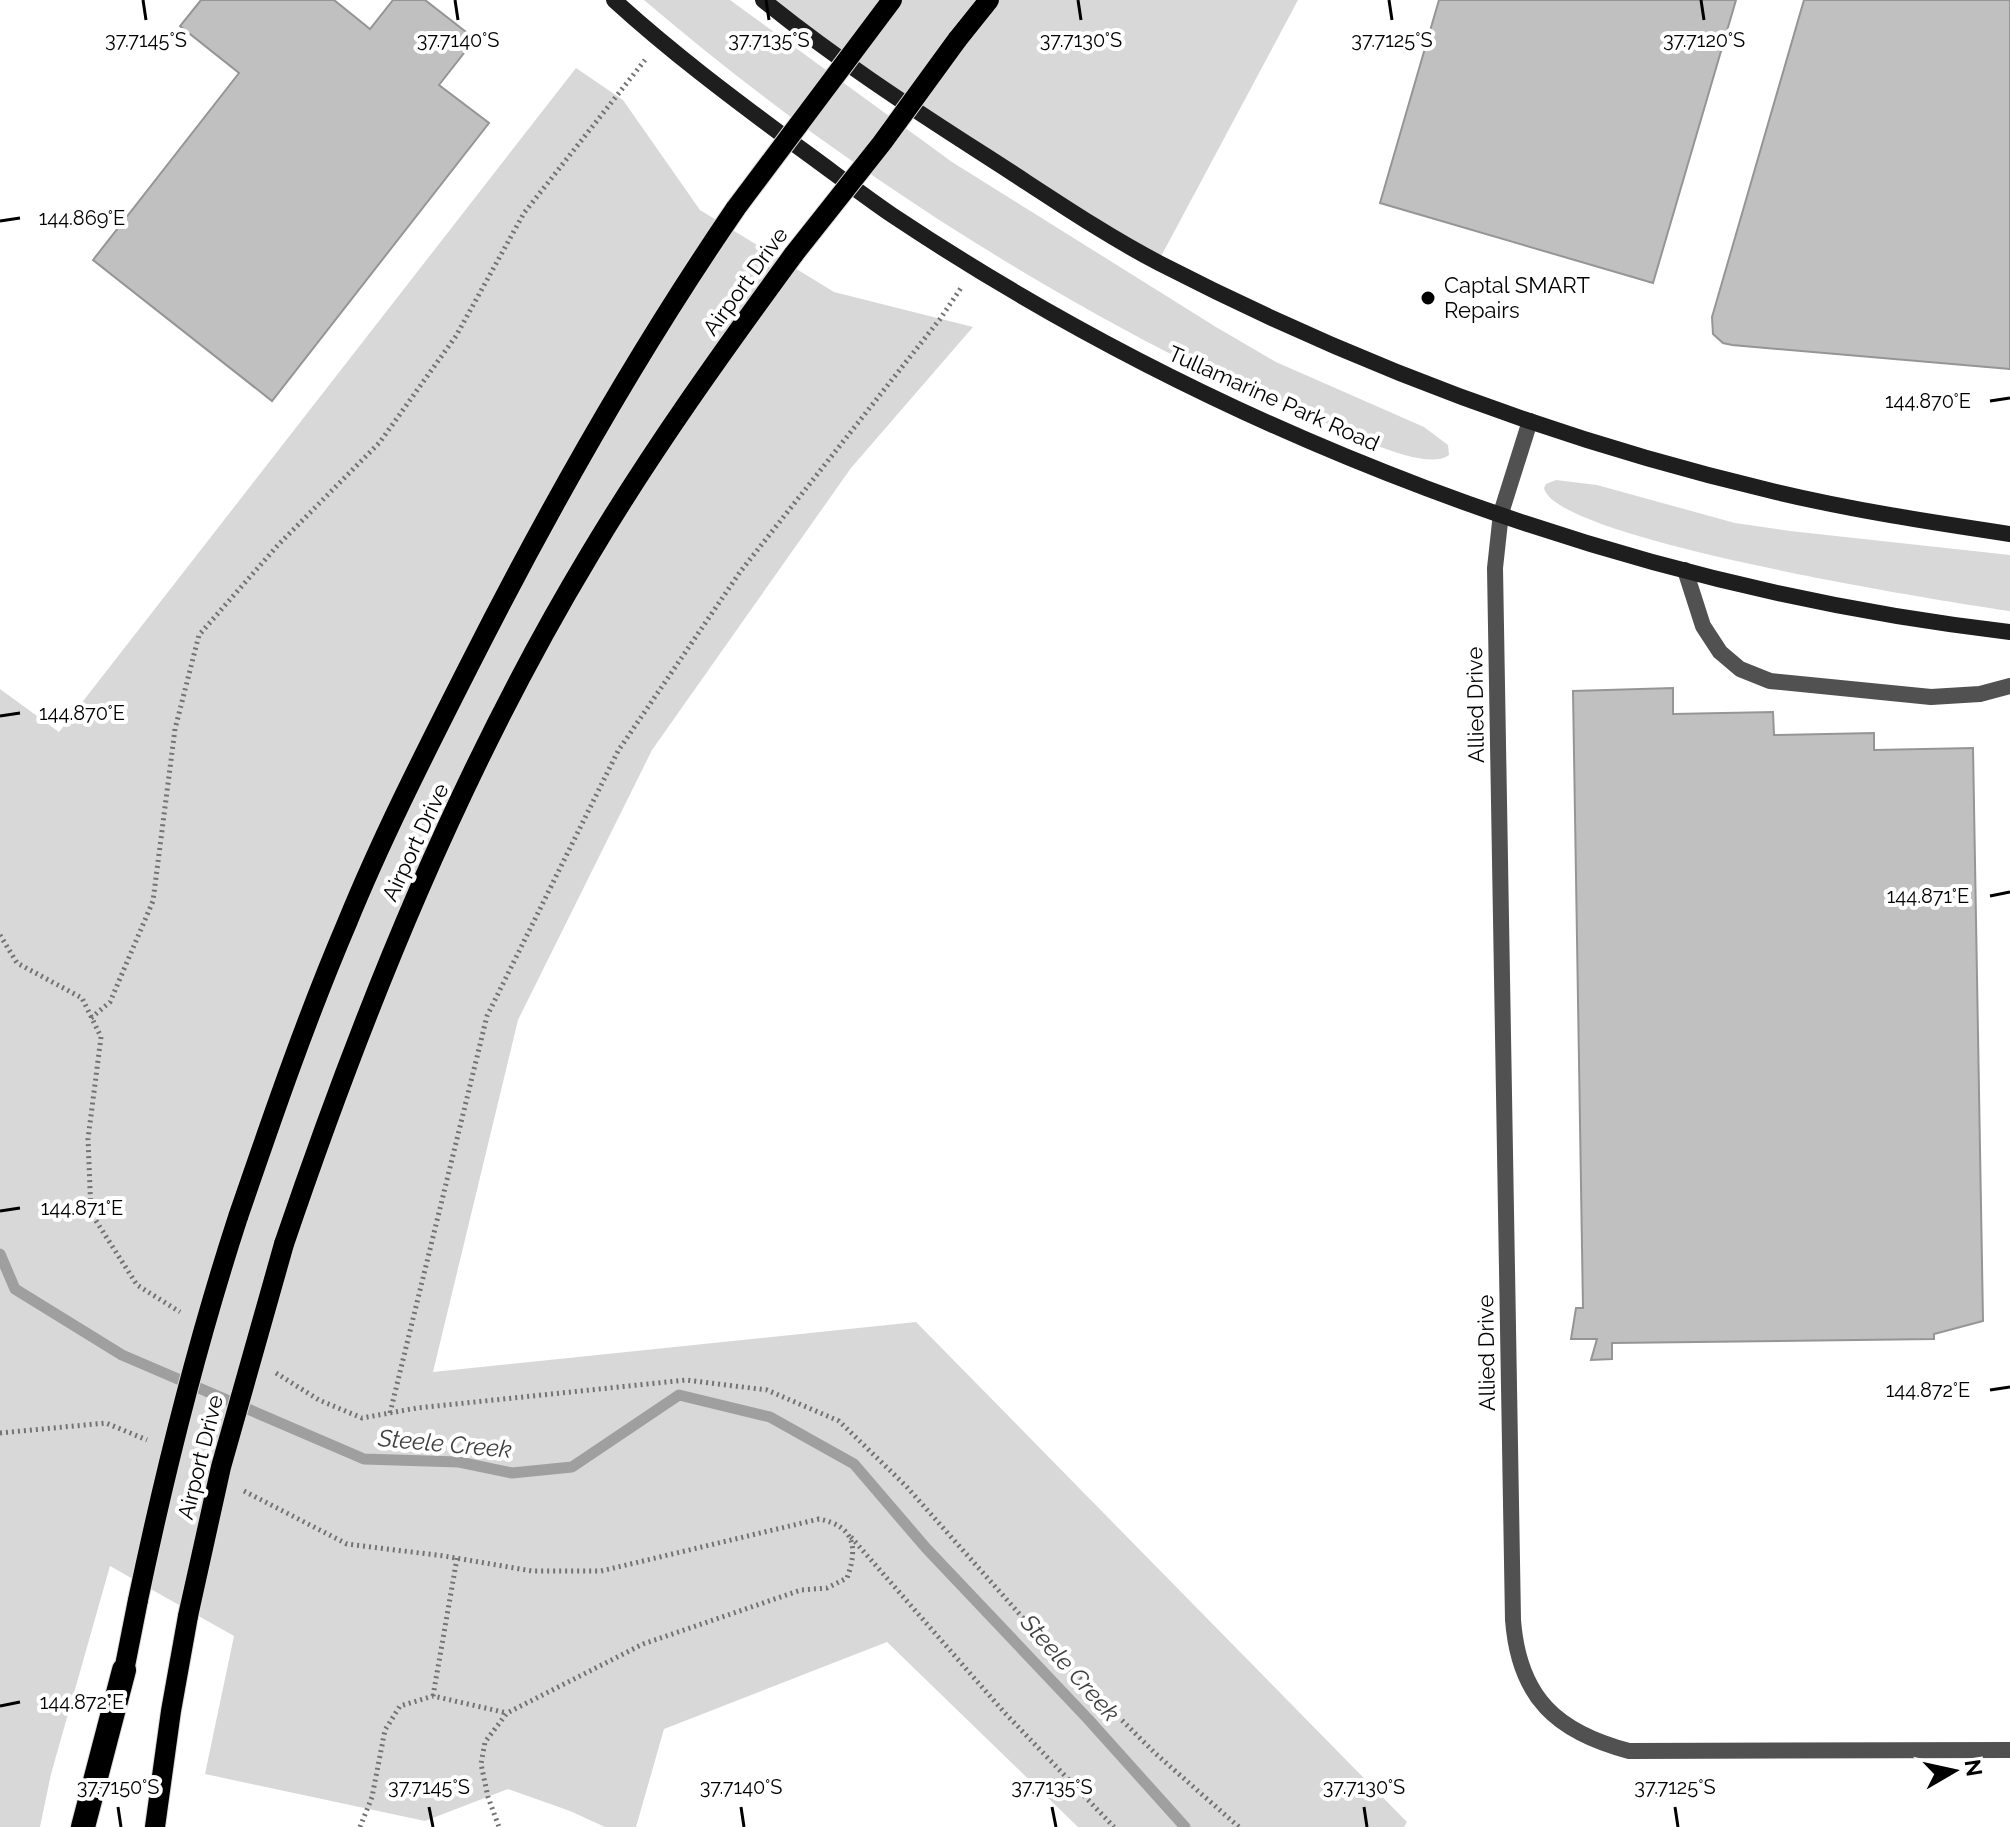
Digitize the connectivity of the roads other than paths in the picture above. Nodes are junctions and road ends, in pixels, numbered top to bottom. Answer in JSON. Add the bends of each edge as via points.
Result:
{"nodes":[{"id":1,"x":614,"y":0,"type":"edge"},
{"id":2,"x":763,"y":0,"type":"edge"},
{"id":3,"x":892,"y":0,"type":"edge"},
{"id":4,"x":989,"y":0,"type":"edge"},
{"id":5,"x":1530,"y":421,"type":"junction"},
{"id":6,"x":1501,"y":513,"type":"junction"},
{"id":7,"x":2010,"y":534,"type":"edge"},
{"id":8,"x":1685,"y":570,"type":"junction"},
{"id":9,"x":2010,"y":632,"type":"edge"},
{"id":10,"x":2010,"y":686,"type":"edge"},
{"id":11,"x":124,"y":1670,"type":"junction"},
{"id":12,"x":2010,"y":1750,"type":"edge"},
{"id":13,"x":83,"y":1827,"type":"edge"},
{"id":14,"x":93,"y":1827,"type":"edge"},
{"id":15,"x":155,"y":1827,"type":"edge"}],
"edges":[{"from":1,"to":6,"type":"street","name":"Tullamarine Park Road","via":[[659,42],[890,214],[1133,359],[1356,461]]},
{"from":2,"to":5,"type":"street","via":[[826,50],[955,136],[1158,262],[1293,328]]},
{"from":3,"to":11,"type":"main road","name":"Airport Drive","bridge":true,"via":[[736,208],[604,416],[544,521],[393,819],[301,1037],[209,1307]]},
{"from":4,"to":15,"type":"main road","name":"Airport Drive","bridge":true,"via":[[794,254],[590,554],[436,851],[390,958],[284,1244],[221,1467],[188,1616]]},
{"from":5,"to":6,"type":"street","name":"Allied Drive"},
{"from":5,"to":7,"type":"street","via":[[1772,491]]},
{"from":6,"to":8,"type":"street","name":"Tullamarine Park Road"},
{"from":6,"to":12,"type":"street","name":"Allied Drive","via":[[1495,568],[1513,1620],[1523,1667],[1535,1693],[1571,1730],[1629,1751]]},
{"from":8,"to":9,"type":"street","name":"Tullamarine Park Road","via":[[1886,614]]},
{"from":8,"to":10,"type":"street","via":[[1703,626],[1720,652],[1740,669],[1770,681],[1931,697]]},
{"from":11,"to":13,"type":"highway"},
{"from":11,"to":14,"type":"main road","name":"Airport Drive"}]}
